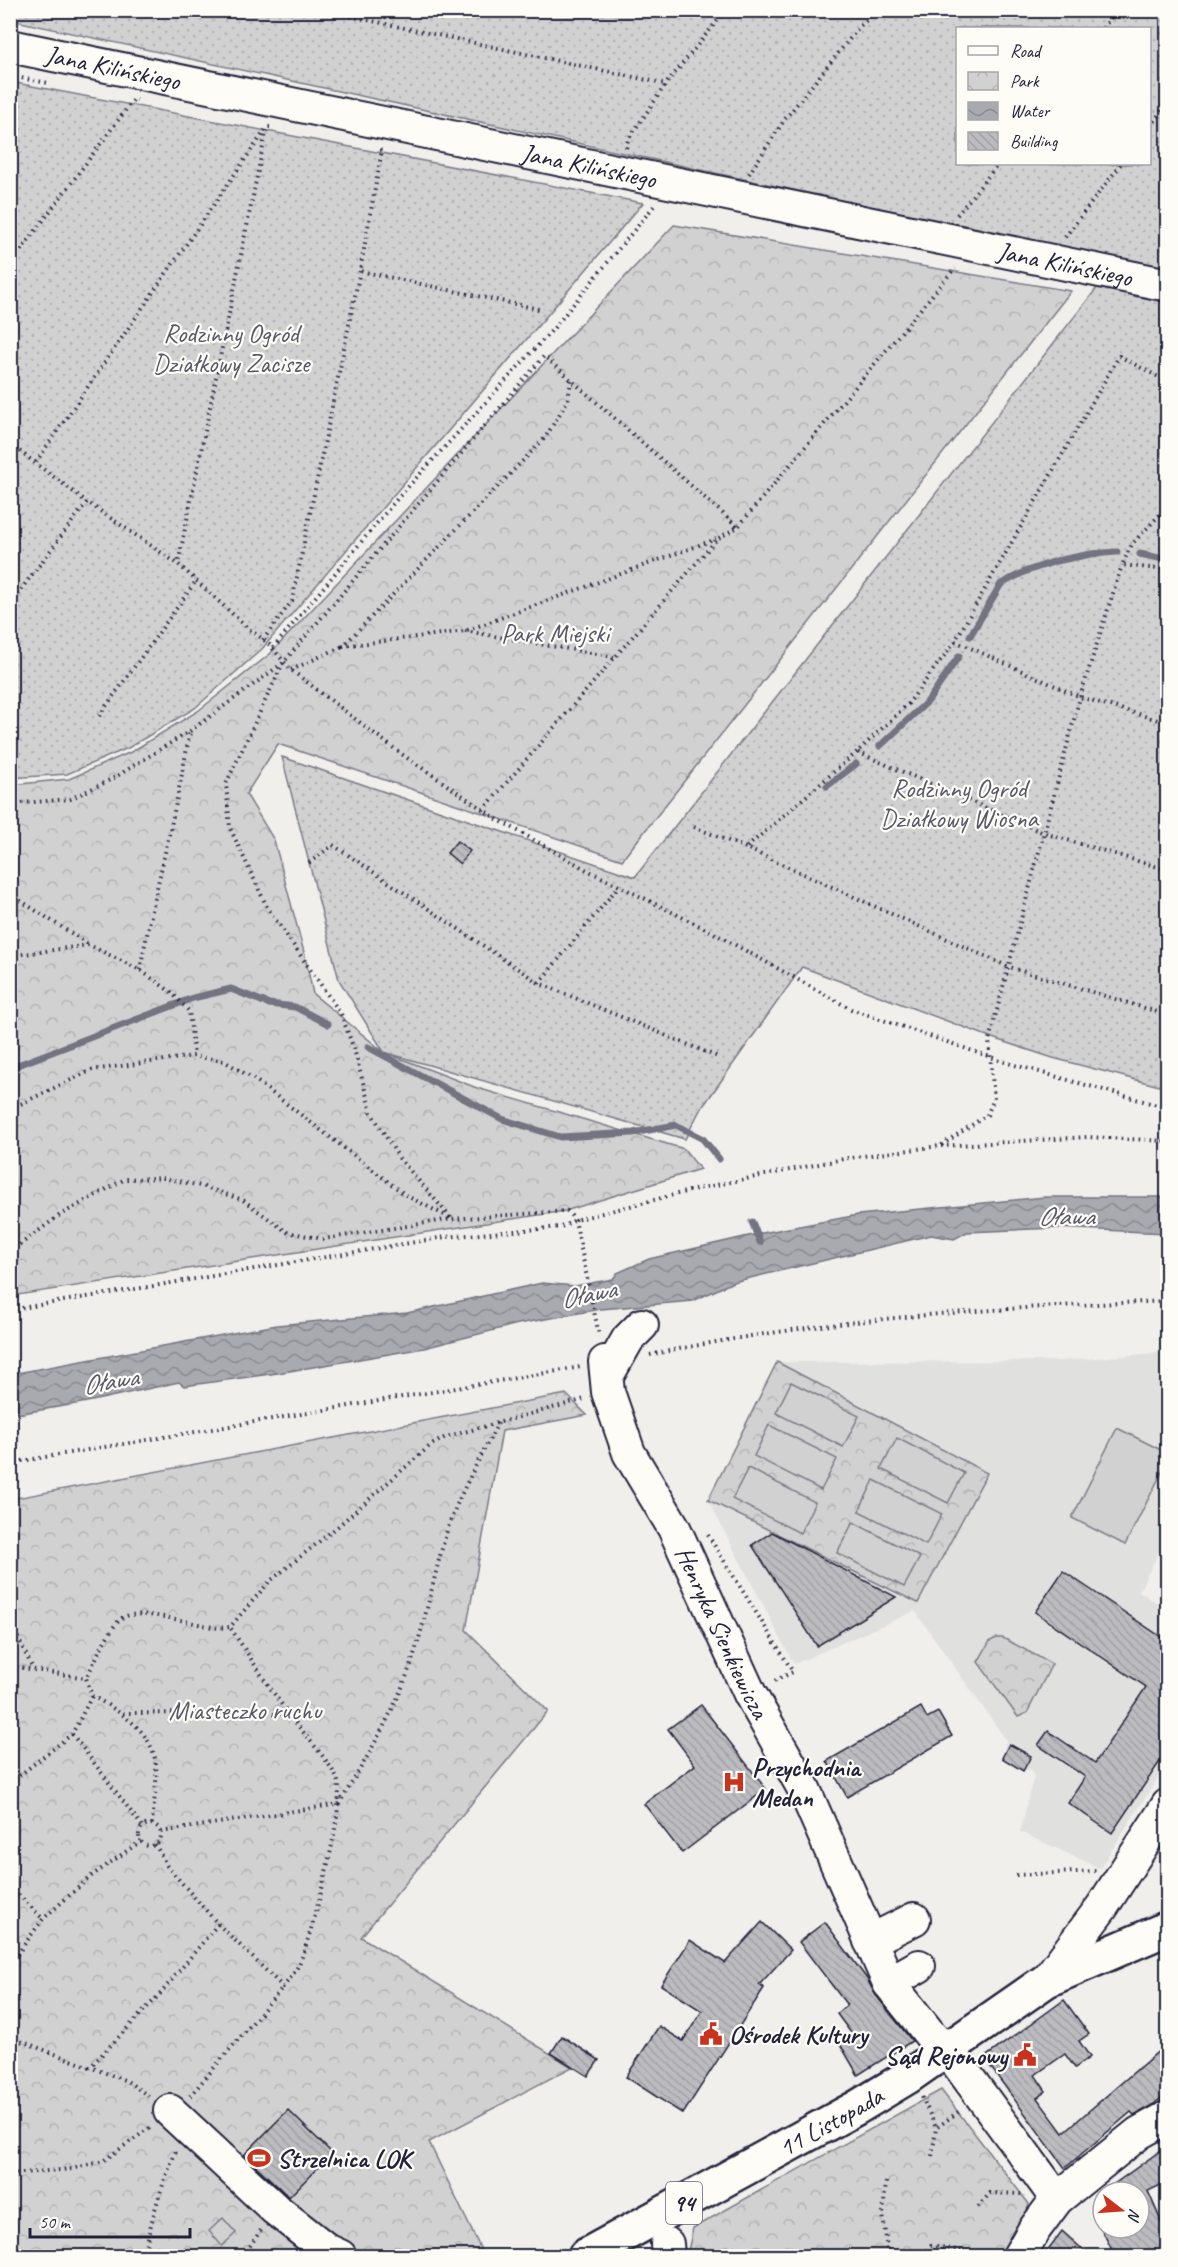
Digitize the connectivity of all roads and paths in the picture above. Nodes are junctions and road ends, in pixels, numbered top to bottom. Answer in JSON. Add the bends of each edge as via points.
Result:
{"nodes":[{"id":1,"x":321,"y":10,"type":"edge"},
{"id":2,"x":726,"y":10,"type":"edge"},
{"id":3,"x":878,"y":10,"type":"edge"},
{"id":4,"x":1118,"y":10,"type":"edge"},
{"id":5,"x":1104,"y":27,"type":"edge"},
{"id":6,"x":10,"y":46,"type":"edge"},
{"id":7,"x":666,"y":84,"type":"junction"},
{"id":8,"x":145,"y":101,"type":"dead end"},
{"id":9,"x":1167,"y":102,"type":"edge"},
{"id":10,"x":1151,"y":123,"type":"edge"},
{"id":11,"x":256,"y":124,"type":"dead end"},
{"id":12,"x":267,"y":127,"type":"junction"},
{"id":13,"x":382,"y":150,"type":"dead end"},
{"id":14,"x":626,"y":151,"type":"dead end"},
{"id":15,"x":997,"y":165,"type":"edge"},
{"id":16,"x":1120,"y":165,"type":"edge"},
{"id":17,"x":664,"y":180,"type":"junction"},
{"id":18,"x":735,"y":195,"type":"junction"},
{"id":19,"x":940,"y":237,"type":"junction"},
{"id":20,"x":974,"y":244,"type":"junction"},
{"id":21,"x":1048,"y":260,"type":"junction"},
{"id":22,"x":10,"y":265,"type":"edge"},
{"id":23,"x":360,"y":271,"type":"junction"},
{"id":24,"x":1167,"y":285,"type":"edge"},
{"id":25,"x":543,"y":310,"type":"dead end"},
{"id":26,"x":571,"y":380,"type":"junction"},
{"id":27,"x":1167,"y":382,"type":"edge"},
{"id":28,"x":10,"y":444,"type":"edge"},
{"id":29,"x":36,"y":462,"type":"junction"},
{"id":30,"x":87,"y":501,"type":"junction"},
{"id":31,"x":1167,"y":506,"type":"edge"},
{"id":32,"x":738,"y":527,"type":"junction"},
{"id":33,"x":717,"y":539,"type":"junction"},
{"id":34,"x":178,"y":564,"type":"junction"},
{"id":35,"x":1122,"y":565,"type":"junction"},
{"id":36,"x":1167,"y":570,"type":"edge"},
{"id":37,"x":196,"y":581,"type":"junction"},
{"id":38,"x":10,"y":604,"type":"edge"},
{"id":39,"x":465,"y":632,"type":"junction"},
{"id":40,"x":263,"y":640,"type":"junction"},
{"id":41,"x":955,"y":641,"type":"junction"},
{"id":42,"x":343,"y":646,"type":"junction"},
{"id":43,"x":273,"y":648,"type":"junction"},
{"id":44,"x":615,"y":657,"type":"junction"},
{"id":45,"x":284,"y":663,"type":"junction"},
{"id":46,"x":291,"y":670,"type":"junction"},
{"id":47,"x":1080,"y":697,"type":"junction"},
{"id":48,"x":99,"y":716,"type":"dead end"},
{"id":49,"x":1167,"y":723,"type":"edge"},
{"id":50,"x":190,"y":731,"type":"junction"},
{"id":51,"x":857,"y":752,"type":"junction"},
{"id":52,"x":10,"y":804,"type":"edge"},
{"id":53,"x":483,"y":810,"type":"junction"},
{"id":54,"x":694,"y":827,"type":"dead end"},
{"id":55,"x":1044,"y":833,"type":"junction"},
{"id":56,"x":746,"y":848,"type":"junction"},
{"id":57,"x":309,"y":863,"type":"dead end"},
{"id":58,"x":1167,"y":870,"type":"edge"},
{"id":59,"x":619,"y":886,"type":"junction"},
{"id":60,"x":10,"y":894,"type":"edge"},
{"id":61,"x":89,"y":945,"type":"junction"},
{"id":62,"x":10,"y":956,"type":"edge"},
{"id":63,"x":1009,"y":967,"type":"junction"},
{"id":64,"x":140,"y":970,"type":"junction"},
{"id":65,"x":539,"y":983,"type":"junction"},
{"id":66,"x":1167,"y":1015,"type":"edge"},
{"id":67,"x":194,"y":1056,"type":"junction"},
{"id":68,"x":718,"y":1057,"type":"dead end"},
{"id":69,"x":990,"y":1057,"type":"junction"},
{"id":70,"x":1167,"y":1108,"type":"edge"},
{"id":71,"x":10,"y":1109,"type":"edge"},
{"id":72,"x":1167,"y":1141,"type":"edge"},
{"id":73,"x":940,"y":1146,"type":"junction"},
{"id":74,"x":452,"y":1220,"type":"junction"},
{"id":75,"x":575,"y":1220,"type":"junction"},
{"id":76,"x":10,"y":1252,"type":"edge"},
{"id":77,"x":1167,"y":1301,"type":"edge"},
{"id":78,"x":10,"y":1310,"type":"edge"},
{"id":79,"x":642,"y":1324,"type":"dead end"},
{"id":80,"x":609,"y":1373,"type":"junction"},
{"id":81,"x":498,"y":1423,"type":"junction"},
{"id":82,"x":10,"y":1463,"type":"edge"},
{"id":83,"x":10,"y":1621,"type":"edge"},
{"id":84,"x":230,"y":1627,"type":"junction"},
{"id":85,"x":10,"y":1666,"type":"edge"},
{"id":86,"x":34,"y":1670,"type":"junction"},
{"id":87,"x":86,"y":1678,"type":"junction"},
{"id":88,"x":92,"y":1696,"type":"junction"},
{"id":89,"x":122,"y":1713,"type":"junction"},
{"id":90,"x":289,"y":1714,"type":"junction"},
{"id":91,"x":72,"y":1734,"type":"junction"},
{"id":92,"x":10,"y":1783,"type":"edge"},
{"id":93,"x":339,"y":1804,"type":"junction"},
{"id":94,"x":1167,"y":1805,"type":"edge"},
{"id":95,"x":152,"y":1824,"type":"junction"},
{"id":96,"x":142,"y":1826,"type":"junction"},
{"id":97,"x":161,"y":1832,"type":"junction"},
{"id":98,"x":141,"y":1841,"type":"junction"},
{"id":99,"x":155,"y":1844,"type":"junction"},
{"id":100,"x":1103,"y":1870,"type":"dead end"},
{"id":101,"x":1016,"y":1875,"type":"dead end"},
{"id":102,"x":10,"y":1886,"type":"edge"},
{"id":103,"x":43,"y":1919,"type":"junction"},
{"id":104,"x":914,"y":1919,"type":"dead end"},
{"id":105,"x":218,"y":1924,"type":"junction"},
{"id":106,"x":1167,"y":1928,"type":"edge"},
{"id":107,"x":870,"y":1941,"type":"junction"},
{"id":108,"x":10,"y":1964,"type":"edge"},
{"id":109,"x":919,"y":1966,"type":"dead end"},
{"id":110,"x":1047,"y":1980,"type":"junction"},
{"id":111,"x":889,"y":1983,"type":"junction"},
{"id":112,"x":283,"y":1987,"type":"junction"},
{"id":113,"x":10,"y":2037,"type":"edge"},
{"id":114,"x":947,"y":2049,"type":"junction"},
{"id":115,"x":89,"y":2068,"type":"junction"},
{"id":116,"x":921,"y":2095,"type":"dead end"},
{"id":117,"x":967,"y":2106,"type":"dead end"},
{"id":118,"x":1167,"y":2117,"type":"edge"},
{"id":119,"x":178,"y":2119,"type":"junction"},
{"id":120,"x":936,"y":2128,"type":"junction"},
{"id":121,"x":932,"y":2156,"type":"dead end"},
{"id":122,"x":10,"y":2174,"type":"edge"},
{"id":123,"x":886,"y":2182,"type":"dead end"},
{"id":124,"x":1057,"y":2199,"type":"junction"},
{"id":125,"x":887,"y":2249,"type":"dead end"},
{"id":126,"x":333,"y":2254,"type":"edge"},
{"id":127,"x":144,"y":2256,"type":"edge"},
{"id":128,"x":585,"y":2256,"type":"edge"},
{"id":129,"x":926,"y":2256,"type":"edge"},
{"id":130,"x":988,"y":2256,"type":"edge"},
{"id":131,"x":1019,"y":2256,"type":"edge"}],
"edges":[{"from":1,"to":7,"type":"path"},
{"from":2,"to":7,"type":"path"},
{"from":3,"to":18,"type":"path","via":[[860,26],[785,119]]},
{"from":4,"to":5,"type":"path"},
{"from":6,"to":17,"type":"street","name":"Jana Kilińskiego"},
{"from":7,"to":14,"type":"path","via":[[628,140]]},
{"from":8,"to":22,"type":"path","via":[[134,99]]},
{"from":9,"to":10,"type":"path"},
{"from":11,"to":12,"type":"path"},
{"from":12,"to":29,"type":"path"},
{"from":12,"to":34,"type":"path"},
{"from":13,"to":23,"type":"path"},
{"from":15,"to":19,"type":"path"},
{"from":16,"to":21,"type":"path"},
{"from":17,"to":18,"type":"street","name":"Jana Kilińskiego"},
{"from":17,"to":43,"type":"path","via":[[659,200],[561,320],[397,499]]},
{"from":18,"to":19,"type":"street","name":"Jana Kilińskiego"},
{"from":19,"to":20,"type":"street","name":"Jana Kilińskiego"},
{"from":20,"to":21,"type":"street","name":"Jana Kilińskiego"},
{"from":20,"to":32,"type":"path"},
{"from":21,"to":24,"type":"street","name":"Jana Kilińskiego"},
{"from":23,"to":25,"type":"path"},
{"from":23,"to":40,"type":"path","via":[[292,602]]},
{"from":26,"to":32,"type":"path"},
{"from":26,"to":42,"type":"path","via":[[568,400],[545,438]]},
{"from":26,"to":45,"type":"path","via":[[544,356]]},
{"from":27,"to":41,"type":"path","via":[[1119,356]]},
{"from":28,"to":29,"type":"path"},
{"from":29,"to":30,"type":"path"},
{"from":30,"to":34,"type":"path"},
{"from":30,"to":38,"type":"path"},
{"from":31,"to":35,"type":"path","via":[[1132,544]]},
{"from":32,"to":33,"type":"path"},
{"from":33,"to":39,"type":"path"},
{"from":33,"to":44,"type":"path"},
{"from":34,"to":37,"type":"path"},
{"from":35,"to":36,"type":"path"},
{"from":35,"to":47,"type":"path"},
{"from":37,"to":40,"type":"path"},
{"from":37,"to":48,"type":"path"},
{"from":39,"to":42,"type":"path"},
{"from":39,"to":44,"type":"path"},
{"from":40,"to":43,"type":"path"},
{"from":41,"to":47,"type":"path"},
{"from":41,"to":51,"type":"path","via":[[908,704]]},
{"from":42,"to":46,"type":"path"},
{"from":43,"to":45,"type":"path"},
{"from":44,"to":53,"type":"path"},
{"from":45,"to":46,"type":"path"},
{"from":45,"to":50,"type":"path"},
{"from":45,"to":74,"type":"path","via":[[226,784],[230,828],[267,907],[341,1014],[371,1112],[399,1158]]},
{"from":46,"to":53,"type":"path"},
{"from":47,"to":49,"type":"path"},
{"from":47,"to":55,"type":"path"},
{"from":50,"to":52,"type":"path","via":[[112,779],[70,799]]},
{"from":50,"to":64,"type":"path"},
{"from":51,"to":55,"type":"path"},
{"from":51,"to":56,"type":"path"},
{"from":53,"to":59,"type":"path"},
{"from":54,"to":56,"type":"path"},
{"from":55,"to":58,"type":"path"},
{"from":55,"to":63,"type":"path"},
{"from":56,"to":63,"type":"path"},
{"from":57,"to":65,"type":"path","via":[[333,845]]},
{"from":59,"to":65,"type":"path"},
{"from":59,"to":69,"type":"path","via":[[711,931],[851,1009]]},
{"from":60,"to":61,"type":"path"},
{"from":61,"to":62,"type":"path"},
{"from":61,"to":64,"type":"path"},
{"from":63,"to":66,"type":"path"},
{"from":63,"to":69,"type":"path","via":[[989,1040]]},
{"from":64,"to":67,"type":"path","via":[[171,992],[189,1011]]},
{"from":65,"to":68,"type":"path"},
{"from":67,"to":71,"type":"path","via":[[92,1070]]},
{"from":67,"to":74,"type":"path","via":[[224,1061],[254,1079],[407,1196]]},
{"from":69,"to":70,"type":"path"},
{"from":69,"to":73,"type":"path","via":[[994,1099],[987,1115]]},
{"from":72,"to":73,"type":"path","via":[[1088,1137]]},
{"from":73,"to":75,"type":"path","via":[[837,1160]]},
{"from":74,"to":75,"type":"path","via":[[567,1211]]},
{"from":74,"to":76,"type":"path","via":[[323,1239],[287,1232],[243,1200],[205,1187],[165,1178],[125,1179],[60,1215]]},
{"from":75,"to":78,"type":"path","via":[[561,1227],[445,1237]]},
{"from":75,"to":80,"type":"path"},
{"from":77,"to":80,"type":"path","via":[[928,1315],[761,1335]]},
{"from":79,"to":80,"type":"street","via":[[628,1339]]},
{"from":80,"to":81,"type":"path"},
{"from":80,"to":82,"type":"path","via":[[533,1376]]},
{"from":80,"to":107,"type":"street","name":"Henryka Sienkiewicza","via":[[629,1453],[674,1528],[750,1694],[804,1789]]},
{"from":81,"to":84,"type":"path","via":[[431,1444],[269,1582]]},
{"from":81,"to":93,"type":"path","via":[[447,1532],[401,1690]]},
{"from":83,"to":86,"type":"path"},
{"from":84,"to":87,"type":"path","via":[[128,1615],[114,1627]]},
{"from":84,"to":90,"type":"path"},
{"from":85,"to":86,"type":"path"},
{"from":86,"to":87,"type":"path"},
{"from":87,"to":88,"type":"path"},
{"from":88,"to":89,"type":"path"},
{"from":88,"to":91,"type":"path"},
{"from":89,"to":90,"type":"path"},
{"from":89,"to":95,"type":"path","via":[[151,1745],[156,1762]]},
{"from":90,"to":93,"type":"path","via":[[339,1782]]},
{"from":91,"to":92,"type":"path"},
{"from":91,"to":96,"type":"path"},
{"from":93,"to":97,"type":"path"},
{"from":93,"to":112,"type":"path","via":[[330,1855],[302,1958]]},
{"from":94,"to":110,"type":"street","via":[[1102,1907]]},
{"from":95,"to":96,"type":"path"},
{"from":95,"to":97,"type":"path"},
{"from":96,"to":98,"type":"path"},
{"from":97,"to":99,"type":"path"},
{"from":98,"to":99,"type":"path"},
{"from":98,"to":103,"type":"path","via":[[90,1877]]},
{"from":99,"to":105,"type":"path","via":[[167,1866]]},
{"from":100,"to":101,"type":"path"},
{"from":102,"to":103,"type":"path"},
{"from":103,"to":108,"type":"path"},
{"from":104,"to":107,"type":"street"},
{"from":105,"to":112,"type":"path"},
{"from":105,"to":115,"type":"path"},
{"from":106,"to":110,"type":"main road","name":"11 Listopada","number":"94"},
{"from":107,"to":111,"type":"street","name":"Henryka Sienkiewicza"},
{"from":109,"to":111,"type":"street"},
{"from":110,"to":114,"type":"main road","name":"11 Listopada","number":"94"},
{"from":111,"to":114,"type":"street","name":"Henryka Sienkiewicza","via":[[932,2037]]},
{"from":112,"to":119,"type":"path","via":[[190,2096]]},
{"from":113,"to":115,"type":"path"},
{"from":114,"to":124,"type":"street","name":"Henryka Sienkiewicza"},
{"from":114,"to":128,"type":"main road","name":"11 Listopada","number":"94","via":[[856,2108]]},
{"from":115,"to":119,"type":"path","via":[[128,2081]]},
{"from":116,"to":120,"type":"path"},
{"from":117,"to":120,"type":"path"},
{"from":118,"to":124,"type":"street","via":[[1139,2133]]},
{"from":119,"to":122,"type":"path","via":[[139,2137],[103,2161],[72,2169]]},
{"from":119,"to":126,"type":"street","via":[[275,2209]]},
{"from":119,"to":127,"type":"path"},
{"from":120,"to":121,"type":"path"},
{"from":123,"to":125,"type":"path","via":[[883,2214]]},
{"from":124,"to":131,"type":"street"},
{"from":129,"to":130,"type":"path","via":[[930,2245]]}]}
